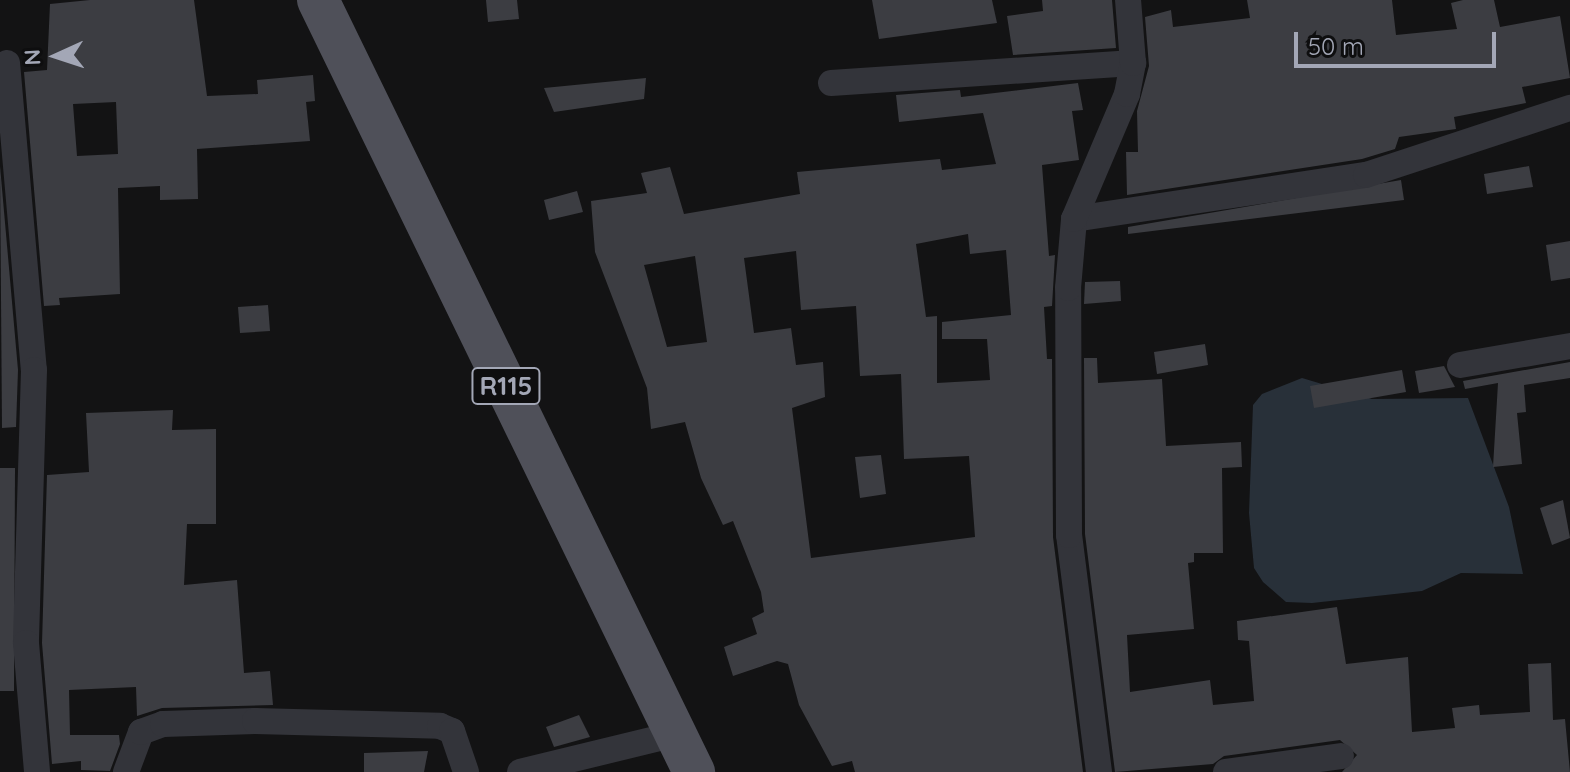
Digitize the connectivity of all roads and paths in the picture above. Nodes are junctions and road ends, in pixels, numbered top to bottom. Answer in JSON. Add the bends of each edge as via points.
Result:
{"nodes":[{"id":1,"x":318,"y":0,"type":"edge"},
{"id":2,"x":1128,"y":0,"type":"edge"},
{"id":3,"x":7,"y":63,"type":"dead end"},
{"id":4,"x":1133,"y":63,"type":"junction"},
{"id":5,"x":831,"y":83,"type":"dead end"},
{"id":6,"x":1570,"y":108,"type":"edge"},
{"id":7,"x":1074,"y":219,"type":"junction"},
{"id":8,"x":1570,"y":346,"type":"edge"},
{"id":9,"x":1460,"y":365,"type":"dead end"},
{"id":10,"x":676,"y":734,"type":"junction"},
{"id":11,"x":1341,"y":756,"type":"dead end"},
{"id":12,"x":37,"y":772,"type":"edge"},
{"id":13,"x":126,"y":772,"type":"edge"},
{"id":14,"x":466,"y":772,"type":"edge"},
{"id":15,"x":520,"y":772,"type":"edge"},
{"id":16,"x":694,"y":772,"type":"edge"},
{"id":17,"x":1099,"y":772,"type":"edge"},
{"id":18,"x":1226,"y":772,"type":"edge"}],
"edges":[{"from":1,"to":10,"type":"main road","number":"R115"},
{"from":2,"to":4,"type":"street"},
{"from":3,"to":12,"type":"street","via":[[34,370],[26,643]]},
{"from":4,"to":5,"type":"street"},
{"from":4,"to":7,"type":"street","via":[[1127,94]]},
{"from":6,"to":7,"type":"street","via":[[1366,175]]},
{"from":7,"to":17,"type":"street","via":[[1068,288],[1069,535]]},
{"from":8,"to":9,"type":"street"},
{"from":10,"to":15,"type":"street"},
{"from":10,"to":16,"type":"main road","number":"R115"},
{"from":11,"to":18,"type":"street"},
{"from":13,"to":14,"type":"street","via":[[141,732],[163,724],[255,721],[440,726],[452,731]]}]}
